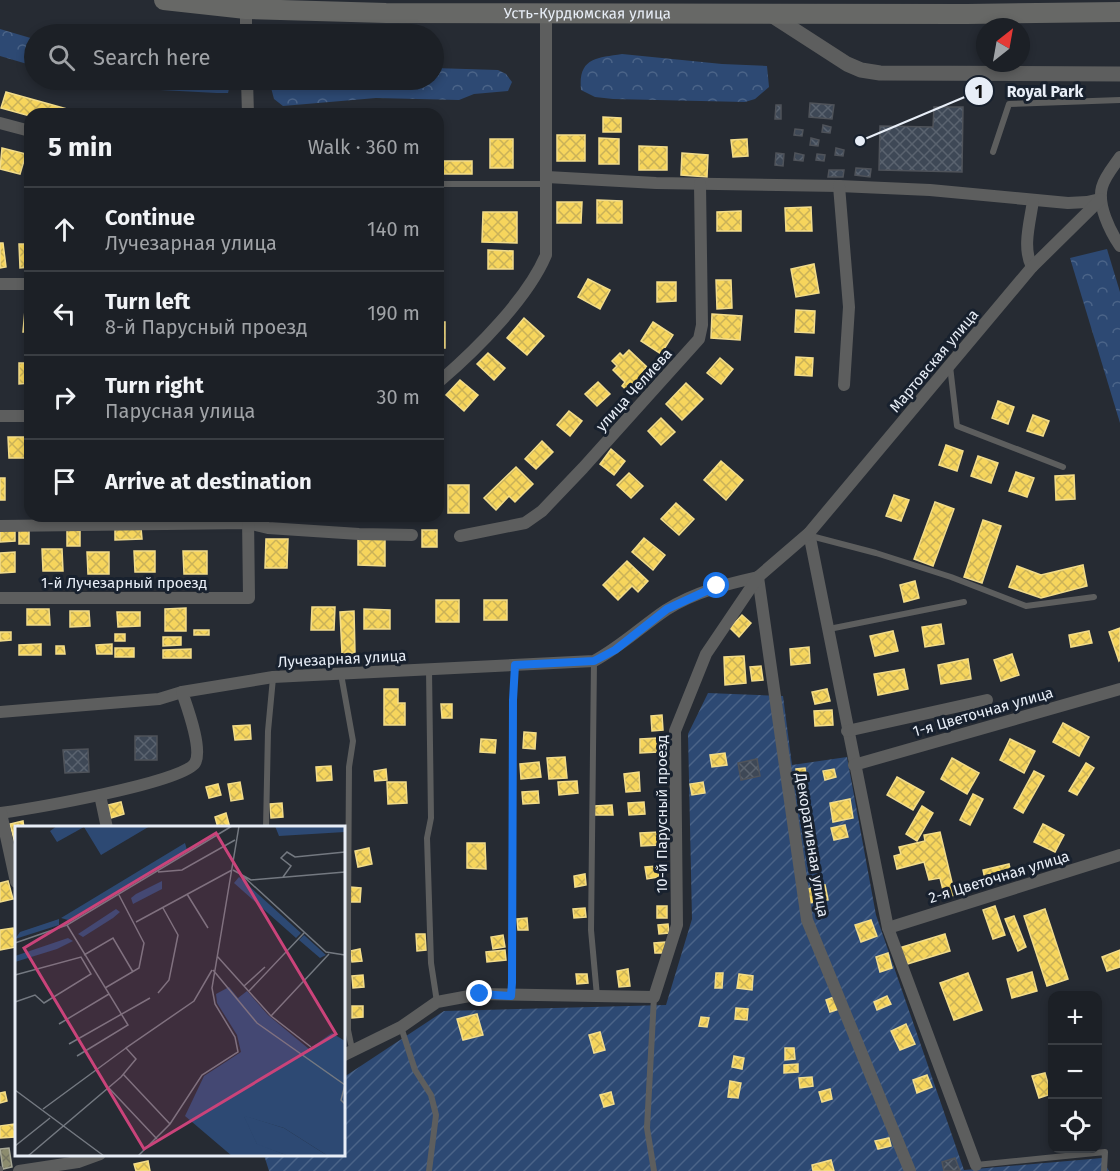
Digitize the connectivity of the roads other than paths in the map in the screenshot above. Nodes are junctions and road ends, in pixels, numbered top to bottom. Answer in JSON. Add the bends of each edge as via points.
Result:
{"nodes":[{"id":1,"x":164,"y":0,"type":"edge"},
{"id":2,"x":237,"y":6,"type":"edge"},
{"id":3,"x":1120,"y":12,"type":"edge"},
{"id":4,"x":546,"y":14,"type":"junction"},
{"id":5,"x":768,"y":14,"type":"junction"},
{"id":6,"x":243,"y":24,"type":"edge"},
{"id":7,"x":1120,"y":74,"type":"edge"},
{"id":8,"x":247,"y":90,"type":"edge"},
{"id":9,"x":1120,"y":100,"type":"edge"},
{"id":10,"x":248,"y":108,"type":"edge"},
{"id":11,"x":0,"y":123,"type":"edge"},
{"id":12,"x":24,"y":129,"type":"edge"},
{"id":13,"x":993,"y":152,"type":"dead end"},
{"id":14,"x":1120,"y":157,"type":"edge"},
{"id":15,"x":546,"y":181,"type":"junction"},
{"id":16,"x":444,"y":184,"type":"edge"},
{"id":17,"x":700,"y":184,"type":"junction"},
{"id":18,"x":839,"y":186,"type":"junction"},
{"id":19,"x":1101,"y":199,"type":"junction"},
{"id":20,"x":1033,"y":201,"type":"junction"},
{"id":21,"x":1120,"y":246,"type":"edge"},
{"id":22,"x":1032,"y":267,"type":"junction"},
{"id":23,"x":0,"y":284,"type":"edge"},
{"id":24,"x":24,"y":284,"type":"edge"},
{"id":25,"x":950,"y":366,"type":"junction"},
{"id":26,"x":444,"y":377,"type":"edge"},
{"id":27,"x":844,"y":385,"type":"dead end"},
{"id":28,"x":0,"y":416,"type":"edge"},
{"id":29,"x":24,"y":416,"type":"edge"},
{"id":30,"x":1063,"y":467,"type":"dead end"},
{"id":31,"x":142,"y":522,"type":"edge"},
{"id":32,"x":248,"y":522,"type":"edge"},
{"id":33,"x":255,"y":522,"type":"edge"},
{"id":34,"x":0,"y":526,"type":"edge"},
{"id":35,"x":810,"y":534,"type":"junction"},
{"id":36,"x":412,"y":535,"type":"dead end"},
{"id":37,"x":460,"y":536,"type":"dead end"},
{"id":38,"x":758,"y":577,"type":"junction"},
{"id":39,"x":1094,"y":597,"type":"dead end"},
{"id":40,"x":0,"y":598,"type":"edge"},
{"id":41,"x":964,"y":602,"type":"dead end"},
{"id":42,"x":829,"y":629,"type":"junction"},
{"id":43,"x":594,"y":661,"type":"junction"},
{"id":44,"x":515,"y":665,"type":"junction"},
{"id":45,"x":429,"y":670,"type":"junction"},
{"id":46,"x":341,"y":674,"type":"junction"},
{"id":47,"x":273,"y":677,"type":"junction"},
{"id":48,"x":1120,"y":689,"type":"edge"},
{"id":49,"x":182,"y":692,"type":"junction"},
{"id":50,"x":987,"y":700,"type":"dead end"},
{"id":51,"x":0,"y":712,"type":"edge"},
{"id":52,"x":847,"y":731,"type":"junction"},
{"id":53,"x":854,"y":765,"type":"junction"},
{"id":54,"x":100,"y":795,"type":"junction"},
{"id":55,"x":1,"y":813,"type":"edge"},
{"id":56,"x":107,"y":826,"type":"edge"},
{"id":57,"x":266,"y":826,"type":"edge"},
{"id":58,"x":1120,"y":855,"type":"edge"},
{"id":59,"x":15,"y":877,"type":"edge"},
{"id":60,"x":888,"y":928,"type":"junction"},
{"id":61,"x":511,"y":996,"type":"junction"},
{"id":62,"x":597,"y":997,"type":"junction"},
{"id":63,"x":654,"y":997,"type":"junction"},
{"id":64,"x":437,"y":1002,"type":"junction"},
{"id":65,"x":401,"y":1027,"type":"junction"},
{"id":66,"x":348,"y":1052,"type":"edge"},
{"id":67,"x":92,"y":1156,"type":"edge"},
{"id":68,"x":77,"y":1158,"type":"edge"},
{"id":69,"x":976,"y":1165,"type":"joint"},
{"id":70,"x":19,"y":1171,"type":"edge"},
{"id":71,"x":429,"y":1171,"type":"edge"},
{"id":72,"x":654,"y":1171,"type":"edge"},
{"id":73,"x":910,"y":1171,"type":"edge"},
{"id":74,"x":1104,"y":1171,"type":"edge"}],
"edges":[{"from":1,"to":2,"type":"main road","name":"Усть-Курдюмская улица"},
{"from":2,"to":4,"type":"main road","name":"Усть-Курдюмская улица","via":[[313,12]]},
{"from":2,"to":6,"type":"street"},
{"from":3,"to":5,"type":"main road","name":"Усть-Курдюмская улица"},
{"from":4,"to":5,"type":"main road","name":"Усть-Курдюмская улица"},
{"from":4,"to":15,"type":"street"},
{"from":5,"to":7,"type":"street","via":[[861,70]]},
{"from":8,"to":10,"type":"street"},
{"from":9,"to":13,"type":"lane","via":[[1009,104]]},
{"from":11,"to":12,"type":"street"},
{"from":14,"to":19,"type":"street","name":"Мартовская улица","via":[[1102,186]]},
{"from":15,"to":16,"type":"lane"},
{"from":15,"to":17,"type":"street"},
{"from":15,"to":26,"type":"street","via":[[546,255],[541,268],[467,358]]},
{"from":17,"to":18,"type":"street"},
{"from":17,"to":37,"type":"street","name":"улица Челиева","via":[[699,339],[542,511],[525,523]]},
{"from":18,"to":20,"type":"street","via":[[930,190]]},
{"from":18,"to":27,"type":"street","via":[[849,307]]},
{"from":19,"to":20,"type":"street","via":[[1068,203]]},
{"from":19,"to":21,"type":"street"},
{"from":19,"to":22,"type":"street","name":"Мартовская улица"},
{"from":20,"to":22,"type":"street","via":[[1027,236]]},
{"from":22,"to":25,"type":"street","name":"Мартовская улица"},
{"from":23,"to":24,"type":"street"},
{"from":25,"to":30,"type":"lane","via":[[957,426]]},
{"from":25,"to":35,"type":"street","name":"Мартовская улица"},
{"from":28,"to":29,"type":"street"},
{"from":31,"to":34,"type":"street"},
{"from":32,"to":40,"type":"street","name":"1-й Лучезарный проезд","via":[[249,598]]},
{"from":33,"to":36,"type":"street","via":[[268,528]]},
{"from":35,"to":38,"type":"street","name":"Мартовская улица"},
{"from":35,"to":39,"type":"lane","via":[[951,577],[1026,606]]},
{"from":35,"to":42,"type":"street"},
{"from":38,"to":43,"type":"street","name":"Лучезарная улица","via":[[717,586],[667,609],[615,650]]},
{"from":38,"to":63,"type":"street","name":"10-й Парусный проезд","via":[[706,654],[675,731],[677,925]]},
{"from":38,"to":73,"type":"street","name":"Декоративная улица","via":[[807,920]]},
{"from":41,"to":42,"type":"lane"},
{"from":42,"to":52,"type":"street"},
{"from":43,"to":44,"type":"street","name":"Лучезарная улица"},
{"from":43,"to":62,"type":"lane","via":[[591,930]]},
{"from":44,"to":45,"type":"street","name":"Лучезарная улица"},
{"from":44,"to":61,"type":"lane"},
{"from":45,"to":46,"type":"street","name":"Лучезарная улица"},
{"from":45,"to":64,"type":"lane","via":[[431,818],[427,838],[431,963]]},
{"from":46,"to":47,"type":"street","name":"Лучезарная улица"},
{"from":46,"to":66,"type":"lane","via":[[353,741],[349,767]]},
{"from":47,"to":49,"type":"street","name":"Лучезарная улица"},
{"from":47,"to":57,"type":"lane"},
{"from":48,"to":53,"type":"street","name":"1-я Цветочная улица"},
{"from":49,"to":51,"type":"street","name":"Лучезарная улица","via":[[159,699]]},
{"from":49,"to":54,"type":"street","via":[[194,733],[196,762],[189,769],[157,781]]},
{"from":50,"to":52,"type":"street"},
{"from":52,"to":53,"type":"street"},
{"from":53,"to":60,"type":"street"},
{"from":54,"to":55,"type":"street"},
{"from":54,"to":56,"type":"street"},
{"from":55,"to":59,"type":"street"},
{"from":58,"to":60,"type":"street","name":"2-я Цветочная улица"},
{"from":60,"to":69,"type":"street"},
{"from":61,"to":62,"type":"street"},
{"from":61,"to":64,"type":"street","via":[[480,994]]},
{"from":62,"to":63,"type":"street"},
{"from":63,"to":72,"type":"lane","via":[[647,1128]]},
{"from":64,"to":65,"type":"street"},
{"from":65,"to":66,"type":"street"},
{"from":65,"to":71,"type":"lane","via":[[436,1115]]},
{"from":67,"to":68,"type":"street"},
{"from":68,"to":70,"type":"street"},
{"from":69,"to":74,"type":"lane","via":[[1105,1152]]}]}
